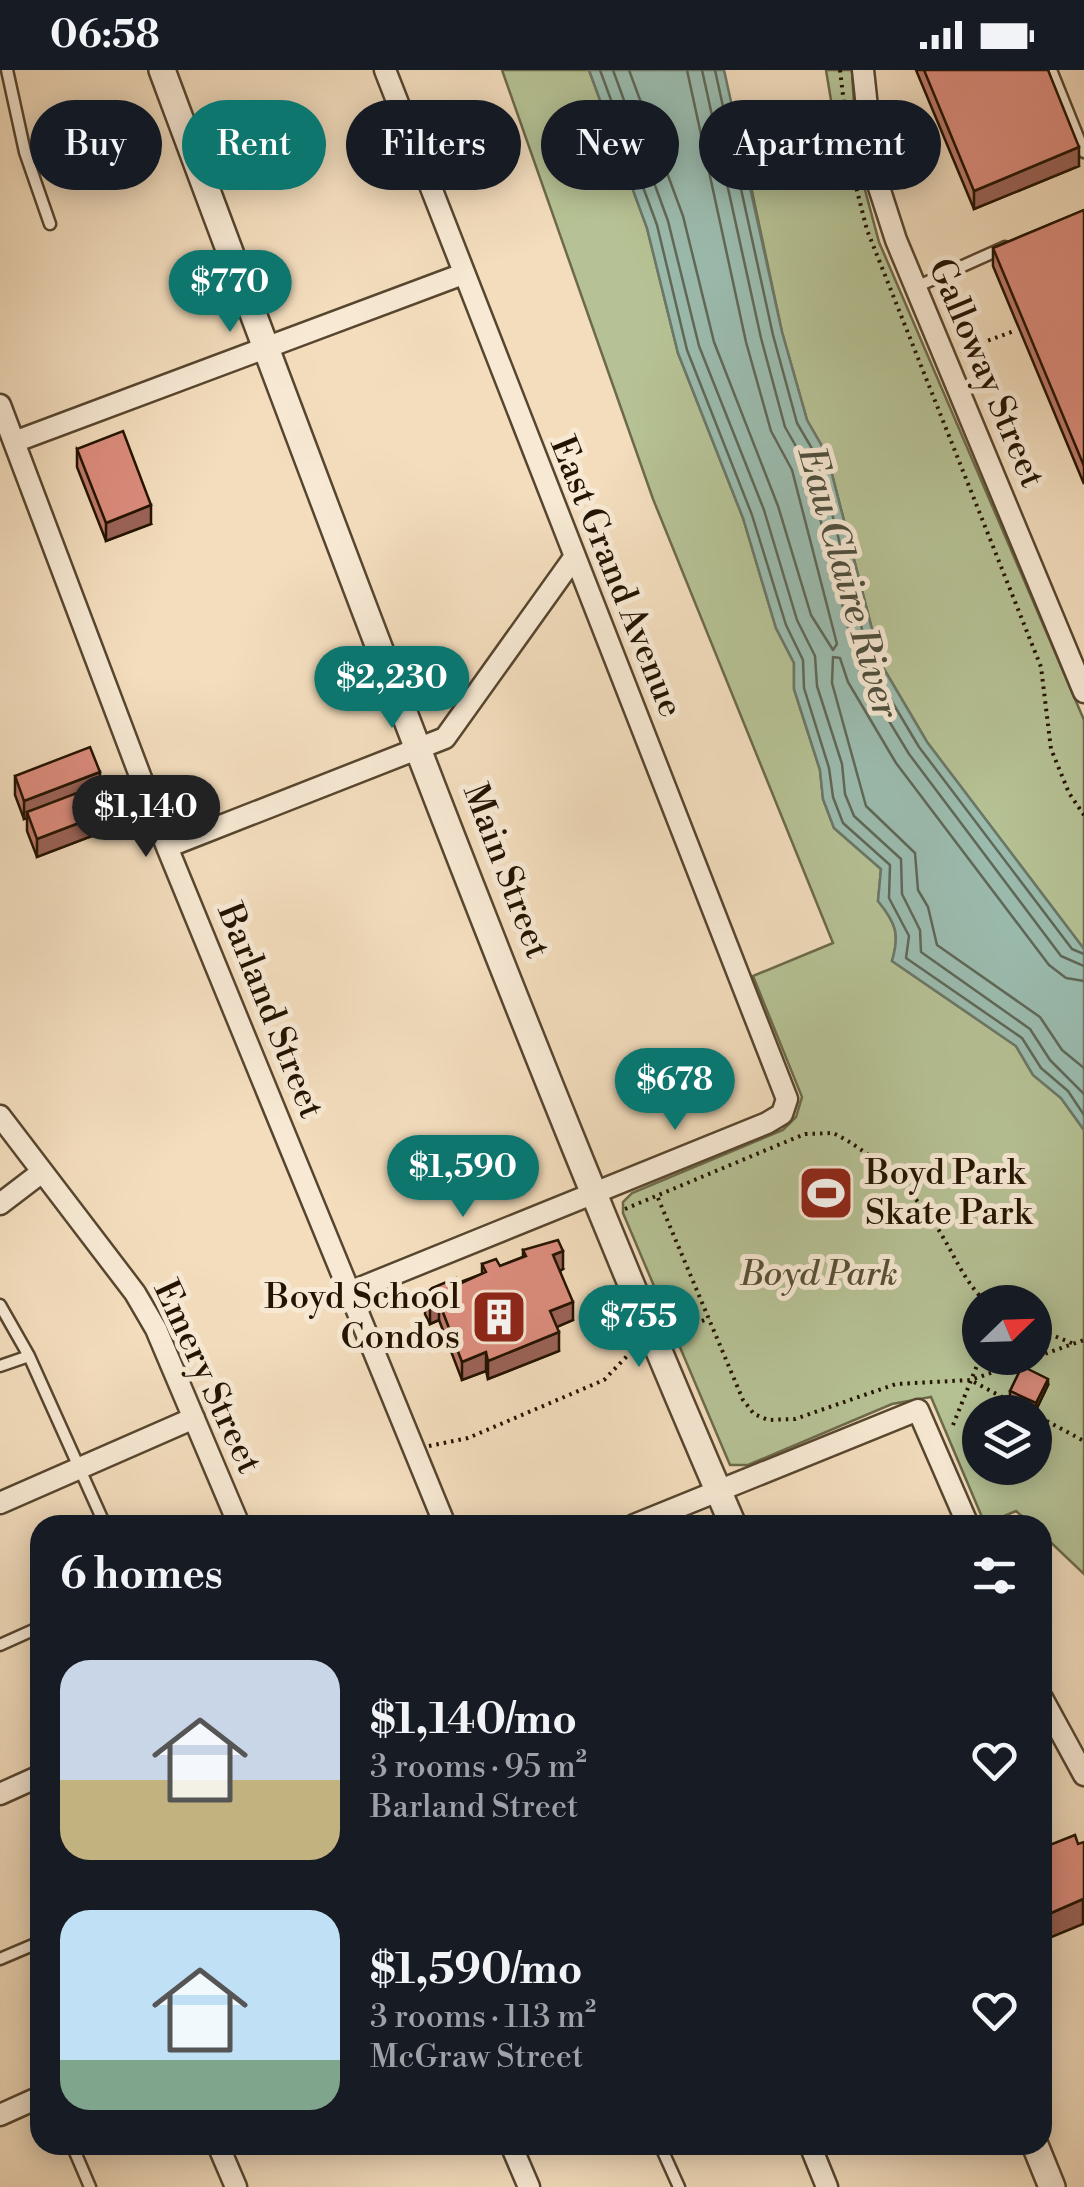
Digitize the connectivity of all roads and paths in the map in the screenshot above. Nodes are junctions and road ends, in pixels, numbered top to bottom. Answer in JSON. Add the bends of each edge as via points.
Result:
{"nodes":[{"id":1,"x":7,"y":70,"type":"edge"},
{"id":2,"x":162,"y":70,"type":"edge"},
{"id":3,"x":385,"y":70,"type":"edge"},
{"id":4,"x":840,"y":70,"type":"edge"},
{"id":5,"x":863,"y":70,"type":"edge"},
{"id":6,"x":1051,"y":70,"type":"edge"},
{"id":7,"x":1084,"y":152,"type":"edge"},
{"id":8,"x":50,"y":224,"type":"dead end"},
{"id":9,"x":1012,"y":244,"type":"edge"},
{"id":10,"x":463,"y":274,"type":"junction"},
{"id":11,"x":915,"y":287,"type":"junction"},
{"id":12,"x":1014,"y":331,"type":"dead end"},
{"id":13,"x":266,"y":349,"type":"junction"},
{"id":14,"x":944,"y":357,"type":"junction"},
{"id":15,"x":918,"y":368,"type":"junction"},
{"id":16,"x":0,"y":405,"type":"edge"},
{"id":17,"x":14,"y":442,"type":"junction"},
{"id":18,"x":573,"y":559,"type":"junction"},
{"id":19,"x":1084,"y":692,"type":"edge"},
{"id":20,"x":420,"y":747,"type":"junction"},
{"id":21,"x":1084,"y":815,"type":"edge"},
{"id":22,"x":167,"y":847,"type":"junction"},
{"id":23,"x":0,"y":1116,"type":"edge"},
{"id":24,"x":42,"y":1172,"type":"junction"},
{"id":25,"x":595,"y":1194,"type":"junction"},
{"id":26,"x":658,"y":1198,"type":"junction"},
{"id":27,"x":0,"y":1204,"type":"edge"},
{"id":28,"x":622,"y":1210,"type":"dead end"},
{"id":29,"x":967,"y":1285,"type":"edge"},
{"id":30,"x":350,"y":1292,"type":"junction"},
{"id":31,"x":0,"y":1305,"type":"edge"},
{"id":32,"x":710,"y":1317,"type":"junction"},
{"id":33,"x":695,"y":1324,"type":"dead end"},
{"id":34,"x":1052,"y":1334,"type":"edge"},
{"id":35,"x":1084,"y":1340,"type":"edge"},
{"id":36,"x":1076,"y":1343,"type":"junction"},
{"id":37,"x":630,"y":1353,"type":"dead end"},
{"id":38,"x":29,"y":1356,"type":"junction"},
{"id":39,"x":0,"y":1366,"type":"edge"},
{"id":40,"x":973,"y":1375,"type":"edge"},
{"id":41,"x":971,"y":1380,"type":"junction"},
{"id":42,"x":194,"y":1418,"type":"junction"},
{"id":43,"x":953,"y":1424,"type":"dead end"},
{"id":44,"x":1084,"y":1440,"type":"edge"},
{"id":45,"x":415,"y":1452,"type":"junction"},
{"id":46,"x":82,"y":1467,"type":"junction"},
{"id":47,"x":719,"y":1491,"type":"junction"},
{"id":48,"x":0,"y":1503,"type":"edge"},
{"id":49,"x":101,"y":1515,"type":"edge"},
{"id":50,"x":235,"y":1515,"type":"edge"},
{"id":51,"x":441,"y":1515,"type":"edge"},
{"id":52,"x":659,"y":1515,"type":"edge"},
{"id":53,"x":730,"y":1515,"type":"edge"},
{"id":54,"x":964,"y":1515,"type":"edge"},
{"id":55,"x":30,"y":1632,"type":"edge"},
{"id":56,"x":0,"y":1645,"type":"edge"},
{"id":57,"x":1052,"y":1716,"type":"edge"},
{"id":58,"x":1084,"y":1775,"type":"edge"},
{"id":59,"x":30,"y":1780,"type":"edge"},
{"id":60,"x":0,"y":1794,"type":"edge"},
{"id":61,"x":30,"y":1946,"type":"edge"},
{"id":62,"x":0,"y":1959,"type":"edge"},
{"id":63,"x":30,"y":2102,"type":"edge"},
{"id":64,"x":0,"y":2115,"type":"edge"},
{"id":65,"x":76,"y":2155,"type":"edge"},
{"id":66,"x":222,"y":2155,"type":"edge"},
{"id":67,"x":515,"y":2155,"type":"edge"},
{"id":68,"x":665,"y":2155,"type":"edge"},
{"id":69,"x":814,"y":2155,"type":"edge"},
{"id":70,"x":1039,"y":2155,"type":"edge"},
{"id":71,"x":90,"y":2187,"type":"edge"},
{"id":72,"x":236,"y":2187,"type":"edge"},
{"id":73,"x":529,"y":2187,"type":"edge"},
{"id":74,"x":679,"y":2187,"type":"edge"},
{"id":75,"x":827,"y":2187,"type":"edge"},
{"id":76,"x":1052,"y":2187,"type":"edge"}],
"edges":[{"from":1,"to":8,"type":"lane"},
{"from":2,"to":13,"type":"street","name":"Main Street"},
{"from":3,"to":10,"type":"street","name":"East Grand Avenue"},
{"from":4,"to":15,"type":"path","via":[[858,200]]},
{"from":5,"to":11,"type":"street","name":"Galloway Street","via":[[874,172]]},
{"from":6,"to":7,"type":"lane"},
{"from":9,"to":11,"type":"lane"},
{"from":10,"to":13,"type":"street"},
{"from":10,"to":18,"type":"street","name":"East Grand Avenue"},
{"from":11,"to":14,"type":"street","name":"Galloway Street"},
{"from":12,"to":14,"type":"path"},
{"from":13,"to":17,"type":"street"},
{"from":13,"to":20,"type":"street","name":"Main Street"},
{"from":14,"to":15,"type":"path"},
{"from":14,"to":19,"type":"street","name":"Galloway Street"},
{"from":15,"to":21,"type":"path","via":[[1041,667],[1051,749]]},
{"from":16,"to":17,"type":"street","name":"Barland Street"},
{"from":17,"to":22,"type":"street","name":"Barland Street"},
{"from":18,"to":20,"type":"street","via":[[444,738]]},
{"from":18,"to":25,"type":"street","name":"East Grand Avenue","via":[[785,1088],[786,1108],[767,1123]]},
{"from":20,"to":22,"type":"street"},
{"from":20,"to":25,"type":"street","name":"Main Street"},
{"from":22,"to":30,"type":"street","name":"Barland Street"},
{"from":23,"to":24,"type":"street","name":"Emery Street"},
{"from":24,"to":27,"type":"street"},
{"from":24,"to":42,"type":"street","name":"Emery Street","via":[[135,1293]]},
{"from":25,"to":30,"type":"street"},
{"from":25,"to":47,"type":"street","name":"Main Street"},
{"from":26,"to":28,"type":"path"},
{"from":26,"to":29,"type":"path","via":[[794,1138],[833,1133],[933,1220]]},
{"from":26,"to":32,"type":"path"},
{"from":30,"to":45,"type":"street","name":"Barland Street"},
{"from":31,"to":38,"type":"lane"},
{"from":32,"to":33,"type":"path"},
{"from":32,"to":41,"type":"path","via":[[743,1400],[768,1420],[794,1419],[896,1384]]},
{"from":34,"to":36,"type":"path"},
{"from":35,"to":36,"type":"path"},
{"from":36,"to":41,"type":"path"},
{"from":37,"to":45,"type":"path","via":[[604,1380],[468,1438]]},
{"from":38,"to":39,"type":"lane"},
{"from":38,"to":46,"type":"lane"},
{"from":40,"to":41,"type":"path"},
{"from":41,"to":43,"type":"path"},
{"from":41,"to":44,"type":"path"},
{"from":42,"to":46,"type":"street"},
{"from":42,"to":50,"type":"street","name":"Emery Street"},
{"from":45,"to":51,"type":"street","name":"Barland Street"},
{"from":46,"to":48,"type":"street"},
{"from":46,"to":49,"type":"lane"},
{"from":47,"to":52,"type":"street"},
{"from":47,"to":53,"type":"street","name":"Main Street"},
{"from":47,"to":54,"type":"street","via":[[918,1410]]},
{"from":55,"to":56,"type":"lane"},
{"from":57,"to":58,"type":"street"},
{"from":59,"to":60,"type":"street"},
{"from":61,"to":62,"type":"lane"},
{"from":63,"to":64,"type":"street"},
{"from":65,"to":71,"type":"lane"},
{"from":66,"to":72,"type":"street"},
{"from":67,"to":73,"type":"street"},
{"from":68,"to":74,"type":"lane"},
{"from":69,"to":75,"type":"street"},
{"from":70,"to":76,"type":"street"}]}
